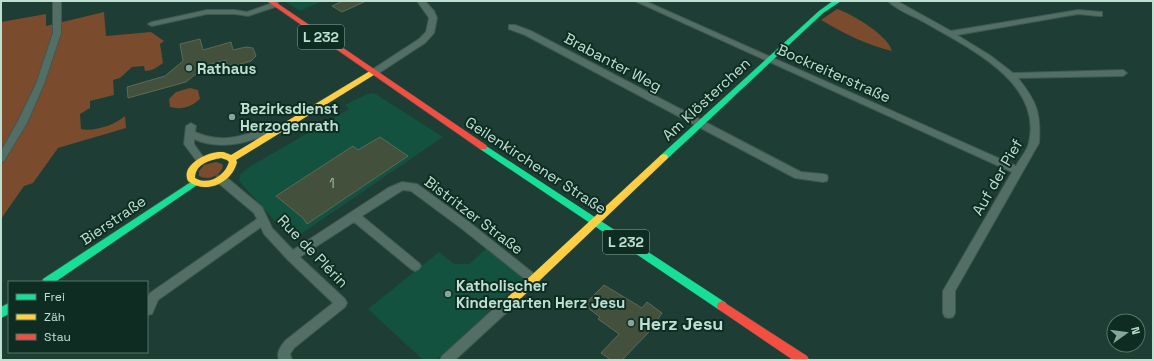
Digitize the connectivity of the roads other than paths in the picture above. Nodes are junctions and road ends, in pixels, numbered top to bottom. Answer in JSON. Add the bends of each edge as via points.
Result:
{"nodes":[{"id":1,"x":57,"y":1,"type":"edge"},
{"id":2,"x":421,"y":1,"type":"edge"},
{"id":3,"x":638,"y":1,"type":"edge"},
{"id":4,"x":838,"y":1,"type":"edge"},
{"id":5,"x":892,"y":1,"type":"edge"},
{"id":6,"x":273,"y":3,"type":"edge"},
{"id":7,"x":1099,"y":14,"type":"dead end"},
{"id":8,"x":152,"y":24,"type":"dead end"},
{"id":9,"x":512,"y":27,"type":"dead end"},
{"id":10,"x":949,"y":34,"type":"junction"},
{"id":11,"x":768,"y":59,"type":"junction"},
{"id":12,"x":373,"y":73,"type":"junction"},
{"id":13,"x":1122,"y":73,"type":"dead end"},
{"id":14,"x":1013,"y":76,"type":"junction"},
{"id":15,"x":292,"y":123,"type":"junction"},
{"id":16,"x":700,"y":123,"type":"junction"},
{"id":17,"x":231,"y":158,"type":"junction"},
{"id":18,"x":1,"y":159,"type":"edge"},
{"id":19,"x":201,"y":160,"type":"junction"},
{"id":20,"x":1017,"y":170,"type":"junction"},
{"id":21,"x":823,"y":178,"type":"dead end"},
{"id":22,"x":221,"y":180,"type":"junction"},
{"id":23,"x":194,"y":182,"type":"junction"},
{"id":24,"x":355,"y":217,"type":"junction"},
{"id":25,"x":262,"y":221,"type":"junction"},
{"id":26,"x":597,"y":222,"type":"junction"},
{"id":27,"x":292,"y":257,"type":"junction"},
{"id":28,"x":415,"y":266,"type":"dead end"},
{"id":29,"x":534,"y":280,"type":"junction"},
{"id":30,"x":47,"y":281,"type":"edge"},
{"id":31,"x":512,"y":300,"type":"dead end"},
{"id":32,"x":502,"y":309,"type":"dead end"},
{"id":33,"x":148,"y":310,"type":"dead end"},
{"id":34,"x":948,"y":313,"type":"dead end"},
{"id":35,"x":286,"y":360,"type":"edge"},
{"id":36,"x":446,"y":360,"type":"edge"},
{"id":37,"x":803,"y":360,"type":"edge"}],
"edges":[{"from":1,"to":18,"type":"street","via":[[57,33],[40,84],[22,123]]},
{"from":2,"to":12,"type":"street","via":[[433,18],[430,33]]},
{"from":3,"to":11,"type":"street","name":"Bockreiterstraße"},
{"from":4,"to":11,"type":"main road","name":"Am Klösterchen","via":[[821,12]]},
{"from":5,"to":10,"type":"street","name":"Auf der Pief"},
{"from":6,"to":8,"type":"street","name":"Geilenkirchener Straße","via":[[248,14],[207,12]]},
{"from":6,"to":12,"type":"main road","name":"Geilenkirchener Straße","number":"L 232"},
{"from":7,"to":10,"type":"street","via":[[1078,12]]},
{"from":9,"to":16,"type":"street","name":"Brabanter Weg"},
{"from":10,"to":14,"type":"street","name":"Auf der Pief"},
{"from":11,"to":16,"type":"main road","name":"Am Klösterchen"},
{"from":11,"to":20,"type":"street","name":"Bockreiterstraße"},
{"from":12,"to":15,"type":"main road"},
{"from":12,"to":26,"type":"main road","name":"Geilenkirchener Straße","number":"L 232"},
{"from":13,"to":14,"type":"street"},
{"from":14,"to":20,"type":"street","name":"Auf der Pief","via":[[1030,100],[1036,124],[1034,142]]},
{"from":15,"to":17,"type":"main road"},
{"from":15,"to":19,"type":"street","via":[[256,136],[219,143],[207,141],[190,130],[189,144]]},
{"from":16,"to":21,"type":"street","name":"Brabanter Weg","via":[[799,174]]},
{"from":16,"to":26,"type":"main road","name":"Am Klösterchen"},
{"from":17,"to":19,"type":"main road","via":[[221,155]]},
{"from":17,"to":22,"type":"main road","via":[[231,172]]},
{"from":19,"to":23,"type":"main road","via":[[190,175]]},
{"from":20,"to":34,"type":"street","name":"Auf der Pief","via":[[949,291]]},
{"from":22,"to":23,"type":"main road","via":[[206,184]]},
{"from":22,"to":25,"type":"street","name":"Rue de Plérin","via":[[258,210]]},
{"from":23,"to":30,"type":"main road","name":"Bierstraße"},
{"from":24,"to":27,"type":"street","name":"Bistritzer Straße","via":[[338,225]]},
{"from":24,"to":28,"type":"street"},
{"from":24,"to":29,"type":"street","name":"Bistritzer Straße","via":[[402,186],[413,187]]},
{"from":25,"to":27,"type":"street","name":"Rue de Plérin"},
{"from":25,"to":33,"type":"street","via":[[154,297]]},
{"from":26,"to":29,"type":"main road","name":"Am Klösterchen"},
{"from":26,"to":37,"type":"main road","name":"Geilenkirchener Straße","number":"L 232"},
{"from":27,"to":35,"type":"street","name":"Rue de Plérin","via":[[340,302],[290,344],[284,352]]},
{"from":29,"to":31,"type":"main road","name":"Am Klösterchen"},
{"from":32,"to":36,"type":"street"}]}
